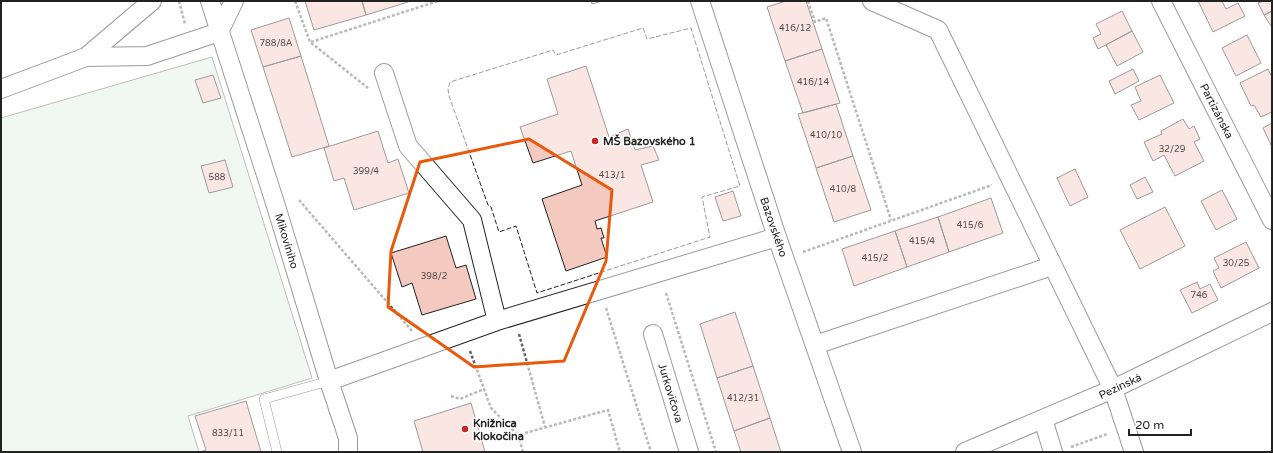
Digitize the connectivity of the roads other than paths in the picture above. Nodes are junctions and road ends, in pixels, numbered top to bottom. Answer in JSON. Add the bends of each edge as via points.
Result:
{"nodes":[{"id":1,"x":152,"y":1,"type":"edge"},
{"id":2,"x":210,"y":1,"type":"edge"},
{"id":3,"x":234,"y":1,"type":"edge"},
{"id":4,"x":700,"y":1,"type":"edge"},
{"id":5,"x":872,"y":1,"type":"edge"},
{"id":6,"x":1161,"y":1,"type":"edge"},
{"id":7,"x":219,"y":32,"type":"junction"},
{"id":8,"x":86,"y":57,"type":"junction"},
{"id":9,"x":384,"y":73,"type":"dead end"},
{"id":10,"x":1,"y":89,"type":"edge"},
{"id":11,"x":1272,"y":220,"type":"edge"},
{"id":12,"x":777,"y":237,"type":"junction"},
{"id":13,"x":1052,"y":266,"type":"junction"},
{"id":14,"x":1272,"y":312,"type":"edge"},
{"id":15,"x":497,"y":321,"type":"junction"},
{"id":16,"x":654,"y":334,"type":"dead end"},
{"id":17,"x":815,"y":345,"type":"junction"},
{"id":18,"x":329,"y":381,"type":"junction"},
{"id":19,"x":1113,"y":390,"type":"junction"},
{"id":20,"x":1043,"y":419,"type":"junction"},
{"id":21,"x":278,"y":452,"type":"edge"},
{"id":22,"x":348,"y":452,"type":"edge"},
{"id":23,"x":689,"y":452,"type":"edge"},
{"id":24,"x":852,"y":452,"type":"edge"},
{"id":25,"x":966,"y":452,"type":"edge"},
{"id":26,"x":1053,"y":452,"type":"edge"},
{"id":27,"x":1134,"y":452,"type":"edge"}],
"edges":[{"from":1,"to":8,"type":"street"},
{"from":2,"to":7,"type":"street","name":"Mikovíniho"},
{"from":3,"to":7,"type":"street"},
{"from":4,"to":12,"type":"street","name":"Bazovského"},
{"from":5,"to":13,"type":"street","via":[[938,30]]},
{"from":6,"to":11,"type":"street","name":"Partizánska"},
{"from":7,"to":8,"type":"street","via":[[147,56]]},
{"from":7,"to":18,"type":"street","name":"Mikovíniho","via":[[276,206]]},
{"from":8,"to":10,"type":"street"},
{"from":9,"to":15,"type":"street","via":[[408,146],[472,220]]},
{"from":12,"to":15,"type":"street"},
{"from":12,"to":17,"type":"street","name":"Bazovského"},
{"from":13,"to":17,"type":"street"},
{"from":13,"to":19,"type":"street"},
{"from":14,"to":19,"type":"street","name":"Pezinská"},
{"from":15,"to":18,"type":"street"},
{"from":16,"to":23,"type":"street","name":"Jurkovičova"},
{"from":17,"to":24,"type":"street","name":"Bazovského"},
{"from":18,"to":21,"type":"lane","via":[[264,399]]},
{"from":18,"to":22,"type":"street","name":"Mikovíniho","via":[[348,438]]},
{"from":19,"to":20,"type":"street","name":"Pezinská"},
{"from":19,"to":27,"type":"street"},
{"from":20,"to":25,"type":"street","name":"Pezinská"},
{"from":20,"to":26,"type":"street"}]}
